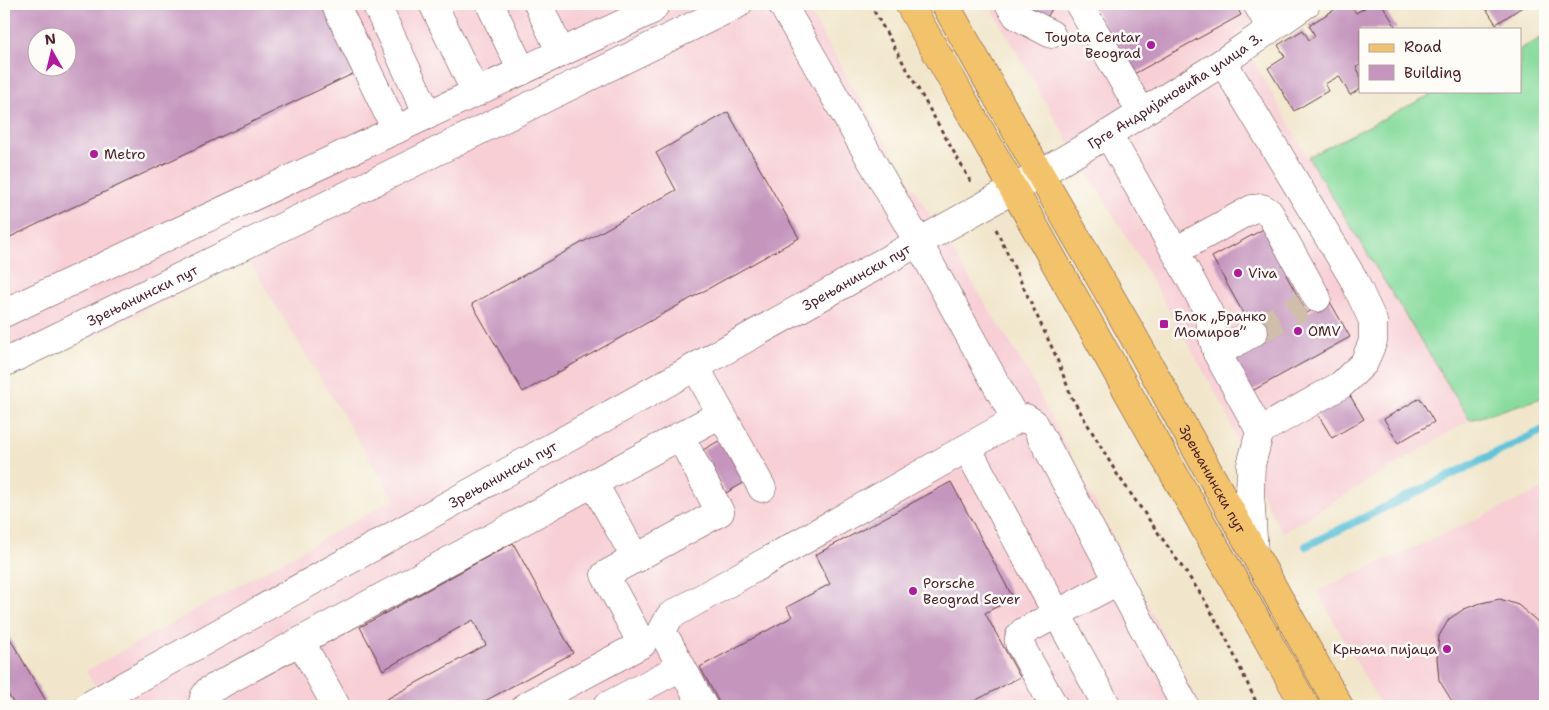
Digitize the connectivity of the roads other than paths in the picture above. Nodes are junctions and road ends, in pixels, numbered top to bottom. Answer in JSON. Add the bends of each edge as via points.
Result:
{"nodes":[{"id":1,"x":335,"y":4,"type":"edge"},
{"id":2,"x":376,"y":4,"type":"edge"},
{"id":3,"x":433,"y":4,"type":"edge"},
{"id":4,"x":490,"y":4,"type":"edge"},
{"id":5,"x":538,"y":4,"type":"edge"},
{"id":6,"x":656,"y":4,"type":"edge"},
{"id":7,"x":738,"y":4,"type":"edge"},
{"id":8,"x":782,"y":4,"type":"edge"},
{"id":9,"x":909,"y":4,"type":"edge"},
{"id":10,"x":945,"y":4,"type":"edge"},
{"id":11,"x":1009,"y":4,"type":"edge"},
{"id":12,"x":1079,"y":4,"type":"edge"},
{"id":13,"x":1257,"y":4,"type":"edge"},
{"id":14,"x":1306,"y":4,"type":"edge"},
{"id":15,"x":1271,"y":28,"type":"junction"},
{"id":16,"x":1051,"y":34,"type":"dead end"},
{"id":17,"x":561,"y":53,"type":"junction"},
{"id":18,"x":1223,"y":62,"type":"junction"},
{"id":19,"x":522,"y":71,"type":"junction"},
{"id":20,"x":476,"y":92,"type":"junction"},
{"id":21,"x":1141,"y":112,"type":"junction"},
{"id":22,"x":428,"y":115,"type":"junction"},
{"id":23,"x":396,"y":130,"type":"junction"},
{"id":24,"x":1108,"y":134,"type":"junction"},
{"id":25,"x":1040,"y":174,"type":"junction"},
{"id":26,"x":1014,"y":189,"type":"junction"},
{"id":27,"x":918,"y":242,"type":"junction"},
{"id":28,"x":1176,"y":251,"type":"junction"},
{"id":29,"x":1353,"y":278,"type":"junction"},
{"id":30,"x":4,"y":313,"type":"edge"},
{"id":31,"x":1254,"y":332,"type":"tunnel mouth"},
{"id":32,"x":1217,"y":352,"type":"junction"},
{"id":33,"x":4,"y":363,"type":"edge"},
{"id":34,"x":696,"y":368,"type":"junction"},
{"id":35,"x":721,"y":414,"type":"junction"},
{"id":36,"x":1016,"y":420,"type":"junction"},
{"id":37,"x":1260,"y":430,"type":"junction"},
{"id":38,"x":680,"y":436,"type":"junction"},
{"id":39,"x":967,"y":448,"type":"junction"},
{"id":40,"x":594,"y":484,"type":"junction"},
{"id":41,"x":762,"y":488,"type":"dead end"},
{"id":42,"x":1254,"y":553,"type":"junction"},
{"id":43,"x":636,"y":559,"type":"junction"},
{"id":44,"x":1118,"y":581,"type":"junction"},
{"id":45,"x":1057,"y":614,"type":"junction"},
{"id":46,"x":300,"y":642,"type":"junction"},
{"id":47,"x":681,"y":667,"type":"junction"},
{"id":48,"x":329,"y":704,"type":"edge"},
{"id":49,"x":88,"y":706,"type":"edge"},
{"id":50,"x":202,"y":706,"type":"edge"},
{"id":51,"x":526,"y":706,"type":"edge"},
{"id":52,"x":607,"y":706,"type":"edge"},
{"id":53,"x":702,"y":706,"type":"edge"},
{"id":54,"x":1054,"y":706,"type":"edge"},
{"id":55,"x":1107,"y":706,"type":"edge"},
{"id":56,"x":1184,"y":706,"type":"edge"},
{"id":57,"x":1305,"y":706,"type":"edge"},
{"id":58,"x":1339,"y":706,"type":"edge"}],
"edges":[{"from":1,"to":23,"type":"street"},
{"from":2,"to":22,"type":"street"},
{"from":3,"to":20,"type":"street"},
{"from":4,"to":19,"type":"street"},
{"from":5,"to":17,"type":"street"},
{"from":6,"to":17,"type":"street","via":[[652,10]]},
{"from":7,"to":33,"type":"street","name":"Зрењанински пут"},
{"from":8,"to":27,"type":"street","name":"Зрењанински пут"},
{"from":9,"to":26,"type":"main road"},
{"from":10,"to":25,"type":"main road","name":"Зрењанински пут"},
{"from":11,"to":16,"type":"street","via":[[1016,16]]},
{"from":12,"to":21,"type":"street"},
{"from":13,"to":15,"type":"street"},
{"from":14,"to":15,"type":"street","name":"Грге Андријановића улица 3."},
{"from":15,"to":18,"type":"street","name":"Грге Андријановића улица 3."},
{"from":17,"to":19,"type":"street"},
{"from":18,"to":21,"type":"street","name":"Грге Андријановића улица 3."},
{"from":18,"to":29,"type":"street"},
{"from":19,"to":20,"type":"street"},
{"from":20,"to":22,"type":"street"},
{"from":21,"to":24,"type":"street","name":"Грге Андријановића улица 3."},
{"from":22,"to":23,"type":"street"},
{"from":23,"to":30,"type":"street"},
{"from":24,"to":25,"type":"street","name":"Грге Андријановића улица 3."},
{"from":24,"to":28,"type":"street"},
{"from":25,"to":26,"type":"street","name":"Зрењанински пут"},
{"from":25,"to":42,"type":"main road","name":"Зрењанински пут"},
{"from":26,"to":27,"type":"street","name":"Зрењанински пут"},
{"from":26,"to":57,"type":"main road"},
{"from":27,"to":34,"type":"street","name":"Зрењанински пут"},
{"from":27,"to":36,"type":"street"},
{"from":28,"to":29,"type":"street","via":[[1252,209],[1262,208],[1269,212],[1310,302]]},
{"from":28,"to":32,"type":"street","via":[[1209,313]]},
{"from":29,"to":37,"type":"street","via":[[1373,321],[1373,341],[1364,363],[1341,385]]},
{"from":31,"to":32,"type":"street"},
{"from":32,"to":37,"type":"street"},
{"from":34,"to":35,"type":"street"},
{"from":34,"to":49,"type":"street","name":"Зрењанински пут"},
{"from":35,"to":38,"type":"street"},
{"from":35,"to":41,"type":"street"},
{"from":36,"to":39,"type":"street"},
{"from":36,"to":44,"type":"street","via":[[1026,418],[1034,423]]},
{"from":37,"to":42,"type":"street","via":[[1251,465]]},
{"from":38,"to":40,"type":"street"},
{"from":38,"to":43,"type":"street","via":[[720,512]]},
{"from":39,"to":45,"type":"street"},
{"from":39,"to":47,"type":"street","via":[[670,616],[662,631]]},
{"from":40,"to":43,"type":"street"},
{"from":40,"to":46,"type":"street"},
{"from":42,"to":58,"type":"main road","name":"Зрењанински пут"},
{"from":43,"to":51,"type":"street","via":[[605,575],[642,644]]},
{"from":44,"to":45,"type":"street"},
{"from":44,"to":56,"type":"street"},
{"from":45,"to":54,"type":"street","via":[[1019,637],[1019,643]]},
{"from":45,"to":55,"type":"street"},
{"from":46,"to":48,"type":"street"},
{"from":46,"to":50,"type":"street","via":[[208,691]]},
{"from":47,"to":52,"type":"street"},
{"from":47,"to":53,"type":"street"}]}
